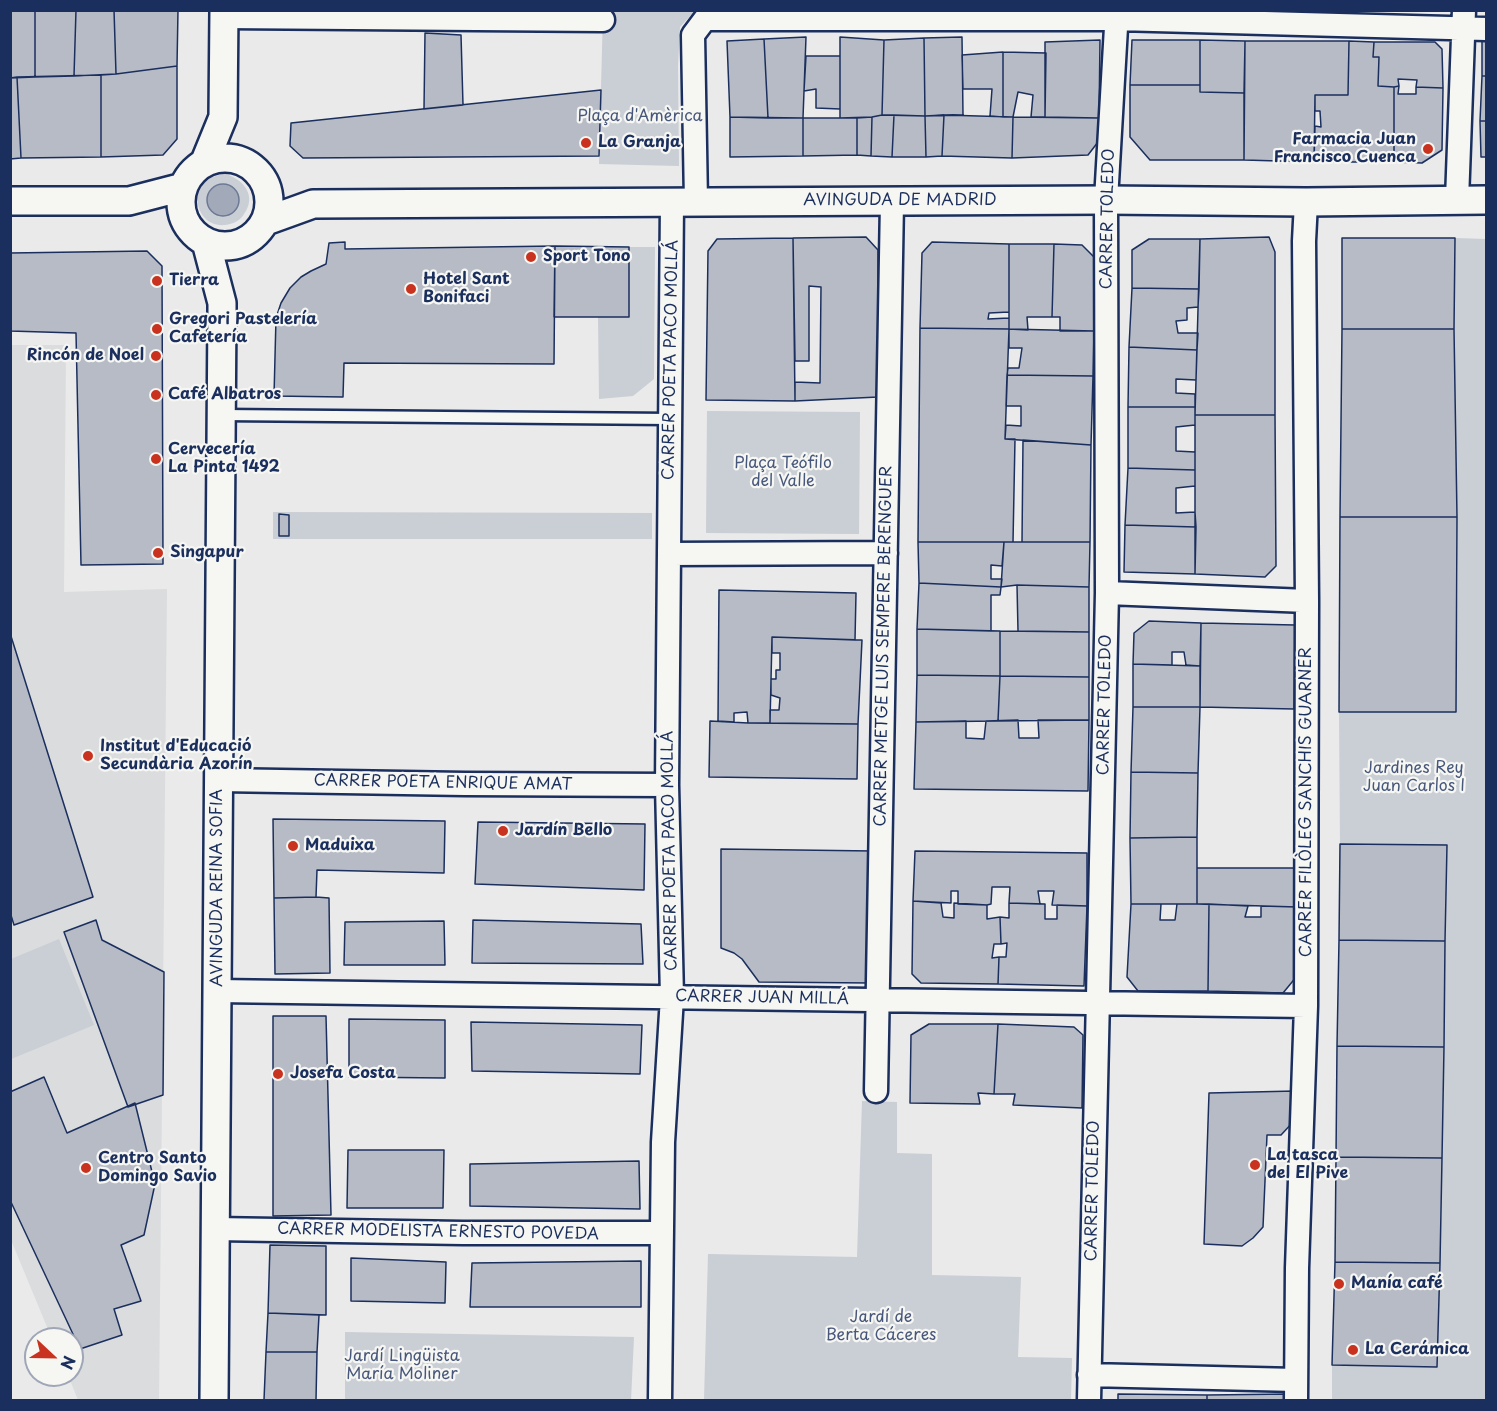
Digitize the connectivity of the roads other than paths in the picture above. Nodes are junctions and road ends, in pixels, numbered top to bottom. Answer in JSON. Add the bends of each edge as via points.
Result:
{"nodes":[{"id":1,"x":224,"y":14,"type":"edge"},
{"id":2,"x":855,"y":15,"type":"edge"},
{"id":3,"x":1117,"y":15,"type":"edge"},
{"id":4,"x":603,"y":20,"type":"dead end"},
{"id":5,"x":1464,"y":20,"type":"edge"},
{"id":6,"x":1486,"y":29,"type":"edge"},
{"id":7,"x":223,"y":117,"type":"junction"},
{"id":8,"x":241,"y":160,"type":"junction"},
{"id":9,"x":205,"y":162,"type":"junction"},
{"id":10,"x":266,"y":184,"type":"junction"},
{"id":11,"x":183,"y":187,"type":"junction"},
{"id":12,"x":1106,"y":200,"type":"junction"},
{"id":13,"x":1457,"y":200,"type":"junction"},
{"id":14,"x":1486,"y":200,"type":"edge"},
{"id":15,"x":10,"y":201,"type":"edge"},
{"id":16,"x":129,"y":201,"type":"junction"},
{"id":17,"x":892,"y":201,"type":"junction"},
{"id":18,"x":684,"y":202,"type":"junction"},
{"id":19,"x":1306,"y":202,"type":"junction"},
{"id":20,"x":313,"y":204,"type":"junction"},
{"id":21,"x":184,"y":220,"type":"junction"},
{"id":22,"x":266,"y":221,"type":"junction"},
{"id":23,"x":206,"y":242,"type":"junction"},
{"id":24,"x":241,"y":244,"type":"junction"},
{"id":25,"x":222,"y":303,"type":"junction"},
{"id":26,"x":222,"y":415,"type":"junction"},
{"id":27,"x":670,"y":419,"type":"junction"},
{"id":28,"x":886,"y":553,"type":"junction"},
{"id":29,"x":669,"y":554,"type":"junction"},
{"id":30,"x":1107,"y":593,"type":"junction"},
{"id":31,"x":1307,"y":601,"type":"junction"},
{"id":32,"x":219,"y":780,"type":"junction"},
{"id":33,"x":667,"y":785,"type":"junction"},
{"id":34,"x":217,"y":991,"type":"junction"},
{"id":35,"x":672,"y":997,"type":"junction"},
{"id":36,"x":878,"y":1000,"type":"junction"},
{"id":37,"x":1098,"y":1003,"type":"junction"},
{"id":38,"x":1306,"y":1006,"type":"junction"},
{"id":39,"x":876,"y":1091,"type":"dead end"},
{"id":40,"x":215,"y":1229,"type":"junction"},
{"id":41,"x":662,"y":1233,"type":"junction"},
{"id":42,"x":1089,"y":1374,"type":"junction"},
{"id":43,"x":1296,"y":1390,"type":"edge"},
{"id":44,"x":214,"y":1401,"type":"edge"},
{"id":45,"x":660,"y":1401,"type":"edge"},
{"id":46,"x":1089,"y":1401,"type":"edge"}],
"edges":[{"from":1,"to":4,"type":"street"},
{"from":1,"to":7,"type":"street"},
{"from":2,"to":3,"type":"street"},
{"from":2,"to":18,"type":"street","via":[[705,19],[693,35]]},
{"from":3,"to":5,"type":"street"},
{"from":3,"to":12,"type":"street","name":"CARRER TOLEDO"},
{"from":5,"to":6,"type":"street"},
{"from":5,"to":13,"type":"street"},
{"from":7,"to":8,"type":"street"},
{"from":7,"to":9,"type":"street"},
{"from":8,"to":9,"type":"street","via":[[225,157]]},
{"from":8,"to":10,"type":"street","via":[[255,168]]},
{"from":9,"to":11,"type":"street","via":[[191,173]]},
{"from":10,"to":20,"type":"street","name":"AVINGUDA DE MADRID"},
{"from":10,"to":22,"type":"street","via":[[270,200]]},
{"from":11,"to":16,"type":"street"},
{"from":11,"to":21,"type":"street","via":[[180,205]]},
{"from":12,"to":17,"type":"street","name":"AVINGUDA DE MADRID"},
{"from":12,"to":19,"type":"street","name":"AVINGUDA DE MADRID"},
{"from":12,"to":30,"type":"street","name":"CARRER TOLEDO"},
{"from":13,"to":14,"type":"street","name":"AVINGUDA DE MADRID"},
{"from":13,"to":19,"type":"street","name":"AVINGUDA DE MADRID"},
{"from":15,"to":16,"type":"street"},
{"from":16,"to":21,"type":"street"},
{"from":17,"to":18,"type":"street","name":"AVINGUDA DE MADRID"},
{"from":17,"to":28,"type":"street","name":"CARRER METGE LUIS SEMPERE BERENGUER"},
{"from":18,"to":20,"type":"street","name":"AVINGUDA DE MADRID"},
{"from":18,"to":27,"type":"street","name":"CARRER POETA PACO MOLLÁ"},
{"from":19,"to":31,"type":"street","name":"CARRER FILÒLEG SANCHIS GUARNER"},
{"from":20,"to":22,"type":"street","name":"AVINGUDA DE MADRID"},
{"from":21,"to":23,"type":"street"},
{"from":22,"to":24,"type":"street"},
{"from":23,"to":24,"type":"street","via":[[224,247]]},
{"from":23,"to":25,"type":"street","name":"AVINGUDA REINA SOFIA"},
{"from":24,"to":25,"type":"street","name":"AVINGUDA REINA SOFIA"},
{"from":25,"to":26,"type":"street","name":"AVINGUDA REINA SOFIA"},
{"from":26,"to":27,"type":"lane"},
{"from":26,"to":32,"type":"street","name":"AVINGUDA REINA SOFIA"},
{"from":27,"to":29,"type":"street","name":"CARRER POETA PACO MOLLÁ"},
{"from":28,"to":29,"type":"street"},
{"from":28,"to":36,"type":"street","name":"CARRER METGE LUIS SEMPERE BERENGUER"},
{"from":29,"to":33,"type":"street","name":"CARRER POETA PACO MOLLÁ"},
{"from":30,"to":31,"type":"street"},
{"from":30,"to":37,"type":"street","name":"CARRER TOLEDO"},
{"from":31,"to":38,"type":"street","name":"CARRER FILÒLEG SANCHIS GUARNER"},
{"from":32,"to":33,"type":"street","name":"CARRER POETA ENRIQUE AMAT"},
{"from":32,"to":34,"type":"street","name":"AVINGUDA REINA SOFIA"},
{"from":33,"to":35,"type":"street","name":"CARRER POETA PACO MOLLÁ"},
{"from":34,"to":35,"type":"street","name":"CARRER JUAN MILLÁ"},
{"from":34,"to":40,"type":"street","name":"AVINGUDA REINA SOFIA"},
{"from":35,"to":36,"type":"street","name":"CARRER JUAN MILLÁ"},
{"from":35,"to":41,"type":"street","name":"CARRER POETA PACO MOLLÁ"},
{"from":36,"to":37,"type":"street","name":"CARRER JUAN MILLÁ"},
{"from":36,"to":39,"type":"street","name":"CARRER METGE LUIS SEMPERE BERENGUER"},
{"from":37,"to":38,"type":"street","name":"CARRER JUAN MILLÁ"},
{"from":37,"to":42,"type":"street","name":"CARRER TOLEDO"},
{"from":38,"to":43,"type":"street","name":"CARRER FILÒLEG SANCHIS GUARNER"},
{"from":40,"to":41,"type":"street","name":"CARRER MODELISTA ERNESTO POVEDA"},
{"from":40,"to":44,"type":"street","name":"AVINGUDA REINA SOFIA"},
{"from":41,"to":45,"type":"street","name":"CARRER POETA PACO MOLLÁ"},
{"from":42,"to":43,"type":"street"},
{"from":42,"to":46,"type":"street","name":"CARRER TOLEDO"}]}
